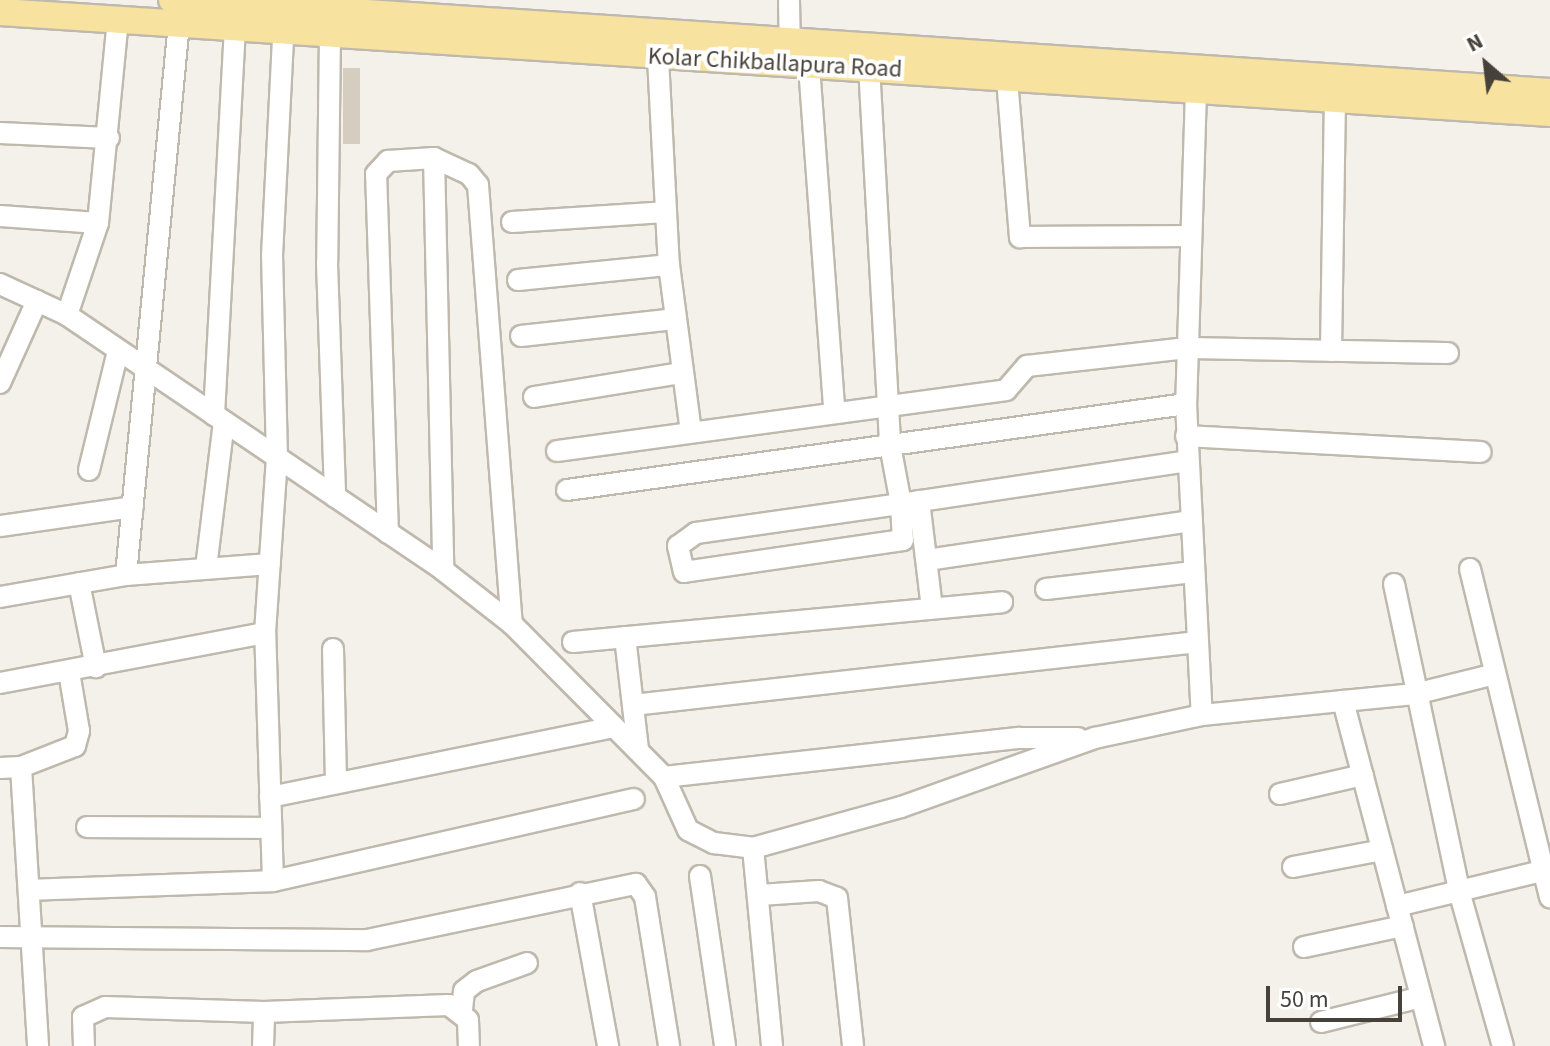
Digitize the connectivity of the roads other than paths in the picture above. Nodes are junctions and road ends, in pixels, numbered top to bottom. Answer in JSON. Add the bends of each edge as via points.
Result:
{"nodes":[{"id":1,"x":789,"y":0,"type":"edge"},
{"id":2,"x":349,"y":7,"type":"edge"},
{"id":3,"x":176,"y":11,"type":"edge"},
{"id":4,"x":0,"y":12,"type":"edge"},
{"id":5,"x":277,"y":12,"type":"edge"},
{"id":6,"x":118,"y":19,"type":"junction"},
{"id":7,"x":235,"y":27,"type":"junction"},
{"id":8,"x":330,"y":33,"type":"junction"},
{"id":9,"x":796,"y":57,"type":"junction"},
{"id":10,"x":658,"y":58,"type":"junction"},
{"id":11,"x":1006,"y":65,"type":"junction"},
{"id":12,"x":869,"y":66,"type":"junction"},
{"id":13,"x":1196,"y":91,"type":"junction"},
{"id":14,"x":1550,"y":92,"type":"edge"},
{"id":15,"x":1335,"y":100,"type":"junction"},
{"id":16,"x":1550,"y":113,"type":"edge"},
{"id":17,"x":0,"y":133,"type":"edge"},
{"id":18,"x":109,"y":138,"type":"junction"},
{"id":19,"x":434,"y":158,"type":"junction"},
{"id":20,"x":665,"y":212,"type":"junction"},
{"id":21,"x":0,"y":216,"type":"edge"},
{"id":22,"x":512,"y":222,"type":"dead end"},
{"id":23,"x":98,"y":223,"type":"junction"},
{"id":24,"x":1190,"y":236,"type":"junction"},
{"id":25,"x":669,"y":265,"type":"junction"},
{"id":26,"x":518,"y":280,"type":"dead end"},
{"id":27,"x":0,"y":284,"type":"edge"},
{"id":28,"x":37,"y":301,"type":"junction"},
{"id":29,"x":67,"y":315,"type":"junction"},
{"id":30,"x":674,"y":319,"type":"junction"},
{"id":31,"x":521,"y":336,"type":"dead end"},
{"id":32,"x":1187,"y":348,"type":"junction"},
{"id":33,"x":118,"y":351,"type":"junction"},
{"id":34,"x":1331,"y":351,"type":"junction"},
{"id":35,"x":1448,"y":353,"type":"dead end"},
{"id":36,"x":149,"y":371,"type":"junction"},
{"id":37,"x":680,"y":373,"type":"junction"},
{"id":38,"x":0,"y":383,"type":"edge"},
{"id":39,"x":534,"y":397,"type":"dead end"},
{"id":40,"x":888,"y":402,"type":"junction"},
{"id":41,"x":1186,"y":404,"type":"junction"},
{"id":42,"x":834,"y":410,"type":"junction"},
{"id":43,"x":219,"y":419,"type":"junction"},
{"id":44,"x":691,"y":431,"type":"junction"},
{"id":45,"x":1186,"y":436,"type":"junction"},
{"id":46,"x":890,"y":445,"type":"junction"},
{"id":47,"x":557,"y":451,"type":"dead end"},
{"id":48,"x":1481,"y":452,"type":"dead end"},
{"id":49,"x":277,"y":458,"type":"junction"},
{"id":50,"x":1188,"y":461,"type":"junction"},
{"id":51,"x":89,"y":470,"type":"dead end"},
{"id":52,"x":567,"y":490,"type":"dead end"},
{"id":53,"x":335,"y":497,"type":"junction"},
{"id":54,"x":910,"y":503,"type":"junction"},
{"id":55,"x":133,"y":507,"type":"junction"},
{"id":56,"x":1191,"y":521,"type":"junction"},
{"id":57,"x":0,"y":526,"type":"edge"},
{"id":58,"x":388,"y":533,"type":"junction"},
{"id":59,"x":927,"y":560,"type":"junction"},
{"id":60,"x":270,"y":564,"type":"junction"},
{"id":61,"x":206,"y":568,"type":"junction"},
{"id":62,"x":1470,"y":569,"type":"dead end"},
{"id":63,"x":443,"y":570,"type":"junction"},
{"id":64,"x":1193,"y":572,"type":"junction"},
{"id":65,"x":126,"y":575,"type":"junction"},
{"id":66,"x":79,"y":583,"type":"junction"},
{"id":67,"x":1394,"y":584,"type":"dead end"},
{"id":68,"x":1046,"y":589,"type":"dead end"},
{"id":69,"x":0,"y":597,"type":"edge"},
{"id":70,"x":1002,"y":602,"type":"dead end"},
{"id":71,"x":932,"y":608,"type":"junction"},
{"id":72,"x":512,"y":624,"type":"junction"},
{"id":73,"x":265,"y":633,"type":"junction"},
{"id":74,"x":625,"y":637,"type":"junction"},
{"id":75,"x":573,"y":642,"type":"dead end"},
{"id":76,"x":1197,"y":642,"type":"junction"},
{"id":77,"x":333,"y":649,"type":"dead end"},
{"id":78,"x":96,"y":667,"type":"junction"},
{"id":79,"x":69,"y":672,"type":"junction"},
{"id":80,"x":1495,"y":674,"type":"junction"},
{"id":81,"x":0,"y":683,"type":"edge"},
{"id":82,"x":1415,"y":694,"type":"junction"},
{"id":83,"x":1343,"y":701,"type":"junction"},
{"id":84,"x":633,"y":705,"type":"junction"},
{"id":85,"x":1202,"y":715,"type":"junction"},
{"id":86,"x":614,"y":727,"type":"junction"},
{"id":87,"x":1095,"y":738,"type":"junction"},
{"id":88,"x":638,"y":750,"type":"junction"},
{"id":89,"x":21,"y":767,"type":"junction"},
{"id":90,"x":0,"y":768,"type":"edge"},
{"id":91,"x":1363,"y":775,"type":"junction"},
{"id":92,"x":664,"y":777,"type":"junction"},
{"id":93,"x":336,"y":781,"type":"junction"},
{"id":94,"x":1280,"y":794,"type":"dead end"},
{"id":95,"x":270,"y":797,"type":"junction"},
{"id":96,"x":634,"y":799,"type":"dead end"},
{"id":97,"x":87,"y":827,"type":"dead end"},
{"id":98,"x":271,"y":828,"type":"junction"},
{"id":99,"x":753,"y":848,"type":"junction"},
{"id":100,"x":1382,"y":850,"type":"junction"},
{"id":101,"x":1293,"y":867,"type":"dead end"},
{"id":102,"x":1546,"y":870,"type":"edge"},
{"id":103,"x":700,"y":876,"type":"dead end"},
{"id":104,"x":273,"y":881,"type":"junction"},
{"id":105,"x":30,"y":890,"type":"junction"},
{"id":106,"x":1459,"y":891,"type":"junction"},
{"id":107,"x":580,"y":893,"type":"junction"},
{"id":108,"x":760,"y":895,"type":"junction"},
{"id":109,"x":1550,"y":897,"type":"edge"},
{"id":110,"x":1397,"y":906,"type":"junction"},
{"id":111,"x":1403,"y":926,"type":"junction"},
{"id":112,"x":33,"y":935,"type":"junction"},
{"id":113,"x":0,"y":937,"type":"edge"},
{"id":114,"x":1304,"y":947,"type":"dead end"},
{"id":115,"x":527,"y":963,"type":"dead end"},
{"id":116,"x":1421,"y":997,"type":"junction"},
{"id":117,"x":462,"y":1010,"type":"junction"},
{"id":118,"x":264,"y":1012,"type":"junction"},
{"id":119,"x":1321,"y":1022,"type":"dead end"},
{"id":120,"x":38,"y":1046,"type":"edge"},
{"id":121,"x":84,"y":1046,"type":"edge"},
{"id":122,"x":263,"y":1046,"type":"edge"},
{"id":123,"x":469,"y":1046,"type":"edge"},
{"id":124,"x":608,"y":1046,"type":"edge"},
{"id":125,"x":669,"y":1046,"type":"edge"},
{"id":126,"x":725,"y":1046,"type":"edge"},
{"id":127,"x":772,"y":1046,"type":"edge"},
{"id":128,"x":853,"y":1046,"type":"edge"},
{"id":129,"x":1433,"y":1046,"type":"edge"},
{"id":130,"x":1503,"y":1046,"type":"edge"}],
"edges":[{"from":1,"to":9,"type":"street"},
{"from":2,"to":5,"type":"main road","name":"Kolar Chikballapura Road"},
{"from":2,"to":9,"type":"main road","name":"Kolar Chikballapura Road"},
{"from":3,"to":5,"type":"main road","name":"Kolar Chikballapura Road"},
{"from":3,"to":6,"type":"main road","name":"Kolar Chikballapura Road"},
{"from":3,"to":7,"type":"main road","name":"Kolar Chikballapura Road"},
{"from":3,"to":36,"type":"street"},
{"from":4,"to":6,"type":"main road","name":"Kolar Chikballapura Road"},
{"from":5,"to":7,"type":"main road","name":"Kolar Chikballapura Road"},
{"from":5,"to":8,"type":"main road","name":"Kolar Chikballapura Road"},
{"from":5,"to":49,"type":"street","via":[[272,256]]},
{"from":6,"to":18,"type":"street"},
{"from":7,"to":43,"type":"street"},
{"from":8,"to":10,"type":"main road","name":"Kolar Chikballapura Road"},
{"from":8,"to":53,"type":"street","via":[[327,263]]},
{"from":9,"to":10,"type":"main road","name":"Kolar Chikballapura Road"},
{"from":9,"to":11,"type":"main road","name":"Kolar Chikballapura Road"},
{"from":9,"to":12,"type":"main road","name":"Kolar Chikballapura Road"},
{"from":9,"to":42,"type":"street"},
{"from":10,"to":20,"type":"street"},
{"from":11,"to":12,"type":"main road","name":"Kolar Chikballapura Road"},
{"from":11,"to":13,"type":"main road","name":"Kolar Chikballapura Road"},
{"from":11,"to":14,"type":"main road","name":"Kolar Chikballapura Road"},
{"from":11,"to":24,"type":"street","via":[[1020,237]]},
{"from":12,"to":40,"type":"street"},
{"from":13,"to":15,"type":"main road","name":"Kolar Chikballapura Road"},
{"from":13,"to":24,"type":"street"},
{"from":15,"to":16,"type":"main road","name":"Kolar Chikballapura Road"},
{"from":15,"to":34,"type":"street"},
{"from":17,"to":18,"type":"street"},
{"from":18,"to":23,"type":"street"},
{"from":19,"to":58,"type":"street","via":[[388,161],[376,174]]},
{"from":19,"to":63,"type":"street"},
{"from":19,"to":72,"type":"street","via":[[469,174],[478,185]]},
{"from":20,"to":22,"type":"street"},
{"from":20,"to":25,"type":"street"},
{"from":21,"to":23,"type":"street"},
{"from":23,"to":29,"type":"street"},
{"from":24,"to":32,"type":"street"},
{"from":25,"to":26,"type":"street"},
{"from":25,"to":30,"type":"street"},
{"from":27,"to":28,"type":"street"},
{"from":28,"to":29,"type":"street"},
{"from":28,"to":38,"type":"street"},
{"from":29,"to":33,"type":"street"},
{"from":30,"to":31,"type":"street"},
{"from":30,"to":37,"type":"street"},
{"from":32,"to":34,"type":"street"},
{"from":32,"to":40,"type":"street","via":[[1027,366],[1006,390]]},
{"from":32,"to":41,"type":"street"},
{"from":33,"to":36,"type":"street"},
{"from":33,"to":51,"type":"street"},
{"from":34,"to":35,"type":"street"},
{"from":36,"to":43,"type":"street"},
{"from":36,"to":55,"type":"street"},
{"from":37,"to":39,"type":"street"},
{"from":37,"to":44,"type":"street"},
{"from":40,"to":42,"type":"street"},
{"from":40,"to":46,"type":"street"},
{"from":41,"to":45,"type":"street"},
{"from":41,"to":46,"type":"street"},
{"from":42,"to":44,"type":"street"},
{"from":43,"to":49,"type":"street"},
{"from":43,"to":61,"type":"street"},
{"from":44,"to":47,"type":"street"},
{"from":45,"to":48,"type":"street"},
{"from":45,"to":50,"type":"street"},
{"from":46,"to":52,"type":"street"},
{"from":46,"to":54,"type":"street"},
{"from":49,"to":53,"type":"street"},
{"from":49,"to":60,"type":"street"},
{"from":50,"to":54,"type":"street"},
{"from":50,"to":56,"type":"street"},
{"from":53,"to":58,"type":"street"},
{"from":54,"to":54,"type":"street","via":[[901,543],[699,573],[682,569],[680,540],[696,533]]},
{"from":54,"to":59,"type":"street"},
{"from":55,"to":57,"type":"street"},
{"from":55,"to":65,"type":"street"},
{"from":56,"to":59,"type":"street"},
{"from":56,"to":64,"type":"street"},
{"from":58,"to":63,"type":"street"},
{"from":59,"to":71,"type":"street"},
{"from":60,"to":61,"type":"street"},
{"from":60,"to":73,"type":"street"},
{"from":61,"to":65,"type":"street"},
{"from":62,"to":80,"type":"street"},
{"from":63,"to":72,"type":"street"},
{"from":64,"to":68,"type":"street"},
{"from":64,"to":76,"type":"street"},
{"from":65,"to":66,"type":"street"},
{"from":66,"to":69,"type":"street"},
{"from":66,"to":78,"type":"street"},
{"from":67,"to":82,"type":"street"},
{"from":70,"to":71,"type":"street"},
{"from":71,"to":74,"type":"street"},
{"from":72,"to":86,"type":"street"},
{"from":73,"to":78,"type":"street"},
{"from":73,"to":95,"type":"street"},
{"from":74,"to":75,"type":"street"},
{"from":74,"to":84,"type":"street"},
{"from":76,"to":84,"type":"street"},
{"from":76,"to":85,"type":"street"},
{"from":77,"to":93,"type":"street"},
{"from":78,"to":79,"type":"street"},
{"from":79,"to":81,"type":"street"},
{"from":79,"to":89,"type":"street","via":[[79,731],[75,746]]},
{"from":80,"to":82,"type":"street"},
{"from":80,"to":102,"type":"street"},
{"from":82,"to":83,"type":"street"},
{"from":82,"to":106,"type":"street"},
{"from":83,"to":85,"type":"street"},
{"from":83,"to":91,"type":"street"},
{"from":84,"to":88,"type":"street"},
{"from":85,"to":87,"type":"street"},
{"from":86,"to":88,"type":"street"},
{"from":86,"to":93,"type":"street"},
{"from":87,"to":92,"type":"street","via":[[1020,738]]},
{"from":87,"to":99,"type":"street","via":[[901,807]]},
{"from":88,"to":92,"type":"street"},
{"from":89,"to":90,"type":"street"},
{"from":89,"to":105,"type":"street"},
{"from":91,"to":94,"type":"street"},
{"from":91,"to":100,"type":"street"},
{"from":92,"to":99,"type":"street","via":[[688,830],[714,843]]},
{"from":93,"to":95,"type":"street"},
{"from":95,"to":98,"type":"street"},
{"from":96,"to":104,"type":"street"},
{"from":97,"to":98,"type":"street"},
{"from":98,"to":104,"type":"street"},
{"from":99,"to":108,"type":"street"},
{"from":100,"to":101,"type":"street"},
{"from":100,"to":110,"type":"street"},
{"from":102,"to":106,"type":"street"},
{"from":102,"to":109,"type":"street"},
{"from":103,"to":126,"type":"street"},
{"from":104,"to":105,"type":"street"},
{"from":105,"to":112,"type":"street"},
{"from":106,"to":110,"type":"street"},
{"from":106,"to":130,"type":"street"},
{"from":107,"to":112,"type":"street","via":[[367,940]]},
{"from":107,"to":124,"type":"street"},
{"from":107,"to":125,"type":"street","via":[[636,884],[645,897]]},
{"from":108,"to":127,"type":"street"},
{"from":108,"to":128,"type":"street","via":[[819,891],[837,898]]},
{"from":110,"to":111,"type":"street"},
{"from":111,"to":114,"type":"street"},
{"from":111,"to":116,"type":"street"},
{"from":112,"to":113,"type":"street"},
{"from":112,"to":120,"type":"street"},
{"from":115,"to":117,"type":"street","via":[[477,981],[464,991]]},
{"from":116,"to":119,"type":"street"},
{"from":116,"to":129,"type":"street"},
{"from":117,"to":118,"type":"street","via":[[449,1005]]},
{"from":117,"to":123,"type":"street"},
{"from":118,"to":121,"type":"street","via":[[90,1010],[83,1017]]},
{"from":118,"to":122,"type":"street"}]}
